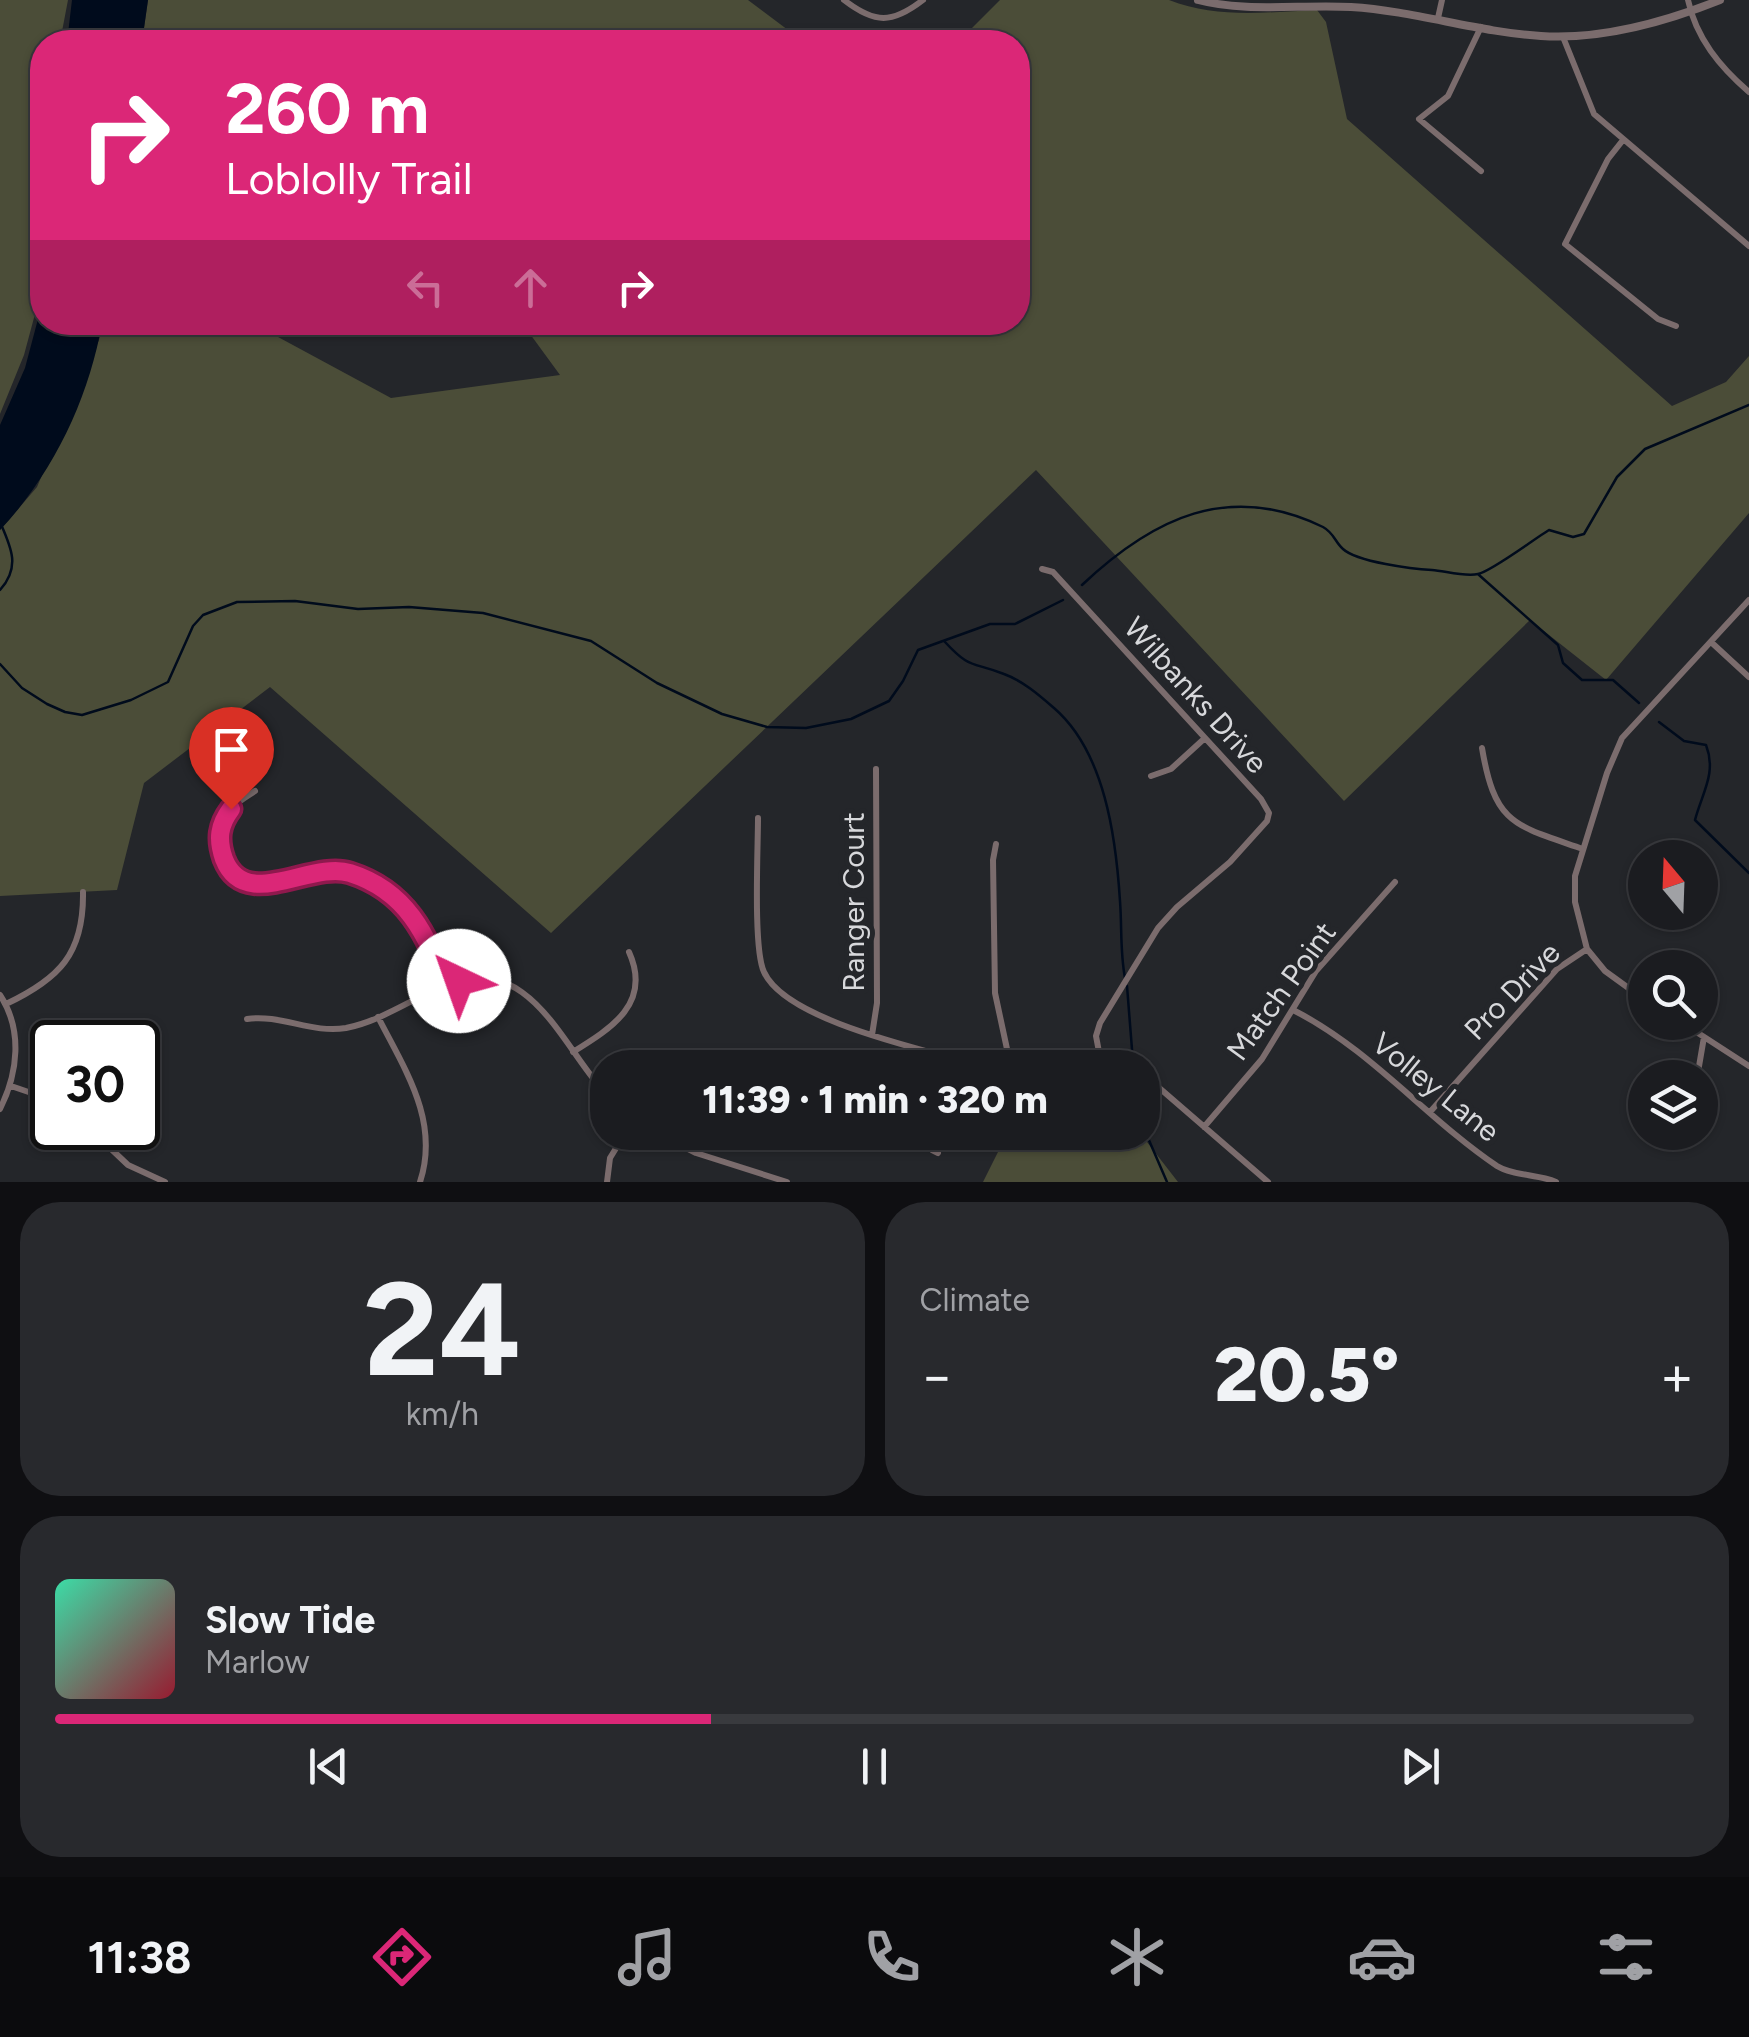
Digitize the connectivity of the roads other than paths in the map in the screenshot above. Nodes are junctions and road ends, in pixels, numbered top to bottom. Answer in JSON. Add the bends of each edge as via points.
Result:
{"nodes":[{"id":1,"x":844,"y":0,"type":"edge"},
{"id":2,"x":923,"y":0,"type":"edge"},
{"id":3,"x":1198,"y":0,"type":"edge"},
{"id":4,"x":1442,"y":0,"type":"edge"},
{"id":5,"x":1688,"y":0,"type":"edge"},
{"id":6,"x":1720,"y":0,"type":"edge"},
{"id":7,"x":1690,"y":12,"type":"junction"},
{"id":8,"x":1438,"y":18,"type":"junction"},
{"id":9,"x":1482,"y":26,"type":"junction"},
{"id":10,"x":1563,"y":36,"type":"junction"},
{"id":11,"x":1749,"y":92,"type":"edge"},
{"id":12,"x":1623,"y":140,"type":"junction"},
{"id":13,"x":1481,"y":171,"type":"dead end"},
{"id":14,"x":1749,"y":246,"type":"edge"},
{"id":15,"x":1676,"y":326,"type":"dead end"},
{"id":16,"x":1042,"y":569,"type":"dead end"},
{"id":17,"x":1749,"y":600,"type":"edge"},
{"id":18,"x":1712,"y":642,"type":"junction"},
{"id":19,"x":1749,"y":678,"type":"edge"},
{"id":20,"x":1205,"y":738,"type":"junction"},
{"id":21,"x":1482,"y":748,"type":"dead end"},
{"id":22,"x":876,"y":769,"type":"dead end"},
{"id":23,"x":1151,"y":776,"type":"dead end"},
{"id":24,"x":255,"y":791,"type":"dead end"},
{"id":25,"x":758,"y":818,"type":"dead end"},
{"id":26,"x":996,"y":844,"type":"dead end"},
{"id":27,"x":1583,"y":849,"type":"junction"},
{"id":28,"x":1395,"y":882,"type":"dead end"},
{"id":29,"x":83,"y":892,"type":"dead end"},
{"id":30,"x":1587,"y":948,"type":"junction"},
{"id":31,"x":629,"y":952,"type":"dead end"},
{"id":32,"x":446,"y":985,"type":"junction"},
{"id":33,"x":1628,"y":988,"type":"edge"},
{"id":34,"x":0,"y":995,"type":"edge"},
{"id":35,"x":6,"y":1004,"type":"junction"},
{"id":36,"x":1294,"y":1011,"type":"junction"},
{"id":37,"x":378,"y":1017,"type":"junction"},
{"id":38,"x":247,"y":1019,"type":"dead end"},
{"id":39,"x":872,"y":1034,"type":"junction"},
{"id":40,"x":1709,"y":1040,"type":"edge"},
{"id":41,"x":928,"y":1050,"type":"edge"},
{"id":42,"x":1007,"y":1050,"type":"edge"},
{"id":43,"x":1098,"y":1050,"type":"edge"},
{"id":44,"x":573,"y":1052,"type":"junction"},
{"id":45,"x":1749,"y":1066,"type":"edge"},
{"id":46,"x":590,"y":1073,"type":"edge"},
{"id":47,"x":11,"y":1086,"type":"junction"},
{"id":48,"x":1160,"y":1089,"type":"edge"},
{"id":49,"x":30,"y":1092,"type":"edge"},
{"id":50,"x":0,"y":1109,"type":"edge"},
{"id":51,"x":1430,"y":1112,"type":"junction"},
{"id":52,"x":1204,"y":1127,"type":"junction"},
{"id":53,"x":112,"y":1150,"type":"edge"},
{"id":54,"x":615,"y":1150,"type":"edge"},
{"id":55,"x":690,"y":1150,"type":"edge"},
{"id":56,"x":932,"y":1150,"type":"edge"},
{"id":57,"x":938,"y":1153,"type":"dead end"},
{"id":58,"x":753,"y":1170,"type":"junction"},
{"id":59,"x":165,"y":1182,"type":"edge"},
{"id":60,"x":420,"y":1182,"type":"edge"},
{"id":61,"x":607,"y":1182,"type":"edge"},
{"id":62,"x":750,"y":1182,"type":"edge"},
{"id":63,"x":787,"y":1182,"type":"edge"},
{"id":64,"x":1268,"y":1182,"type":"edge"},
{"id":65,"x":1556,"y":1182,"type":"edge"}],
"edges":[{"from":1,"to":2,"type":"street","via":[[882,19]]},
{"from":3,"to":8,"type":"street"},
{"from":4,"to":8,"type":"street"},
{"from":5,"to":7,"type":"street"},
{"from":6,"to":7,"type":"street"},
{"from":7,"to":10,"type":"street","via":[[1640,27]]},
{"from":7,"to":11,"type":"street","via":[[1714,57]]},
{"from":8,"to":9,"type":"street"},
{"from":9,"to":10,"type":"street"},
{"from":9,"to":13,"type":"street","via":[[1448,96],[1418,119]]},
{"from":10,"to":12,"type":"street","via":[[1594,114]]},
{"from":12,"to":14,"type":"street"},
{"from":12,"to":15,"type":"street","via":[[1565,244],[1658,319]]},
{"from":16,"to":20,"type":"street","name":"Wilbanks Drive","via":[[1053,572]]},
{"from":17,"to":18,"type":"street"},
{"from":18,"to":19,"type":"street"},
{"from":18,"to":27,"type":"street","via":[[1622,738]]},
{"from":20,"to":23,"type":"street","via":[[1171,769]]},
{"from":20,"to":43,"type":"street","name":"Wilbanks Drive","via":[[1269,813],[1230,862],[1158,928],[1100,1023]]},
{"from":21,"to":27,"type":"street","via":[[1499,808],[1524,828]]},
{"from":22,"to":39,"type":"street","name":"Ranger Court"},
{"from":24,"to":32,"type":"street","via":[[221,822],[219,840],[231,872],[262,885],[333,871],[364,879],[402,902],[422,929]]},
{"from":25,"to":39,"type":"street","via":[[764,973],[813,1013]]},
{"from":26,"to":42,"type":"street","via":[[995,994]]},
{"from":27,"to":30,"type":"street","via":[[1575,902]]},
{"from":28,"to":36,"type":"street","name":"Match Point","via":[[1316,972]]},
{"from":29,"to":35,"type":"street","via":[[81,929],[67,961],[46,983]]},
{"from":30,"to":33,"type":"street"},
{"from":30,"to":51,"type":"street","name":"Pro Drive","via":[[1546,981]]},
{"from":31,"to":44,"type":"street","via":[[637,969],[631,1001],[620,1020]]},
{"from":32,"to":37,"type":"street"},
{"from":32,"to":44,"type":"street","via":[[488,980],[527,996]]},
{"from":34,"to":35,"type":"street"},
{"from":35,"to":47,"type":"street","via":[[16,1043]]},
{"from":36,"to":51,"type":"street","name":"Volley Lane","via":[[1331,1030]]},
{"from":36,"to":52,"type":"street","name":"Match Point"},
{"from":37,"to":38,"type":"street","via":[[323,1030],[263,1016]]},
{"from":37,"to":60,"type":"street","via":[[423,1110]]},
{"from":39,"to":41,"type":"street"},
{"from":40,"to":45,"type":"street"},
{"from":44,"to":46,"type":"street"},
{"from":47,"to":49,"type":"street"},
{"from":47,"to":50,"type":"street"},
{"from":48,"to":52,"type":"street"},
{"from":51,"to":65,"type":"street","name":"Volley Lane","via":[[1502,1169]]},
{"from":52,"to":64,"type":"street"},
{"from":53,"to":59,"type":"street"},
{"from":54,"to":61,"type":"street"},
{"from":55,"to":58,"type":"street"},
{"from":56,"to":57,"type":"street"},
{"from":58,"to":62,"type":"street"},
{"from":58,"to":63,"type":"street"}]}
